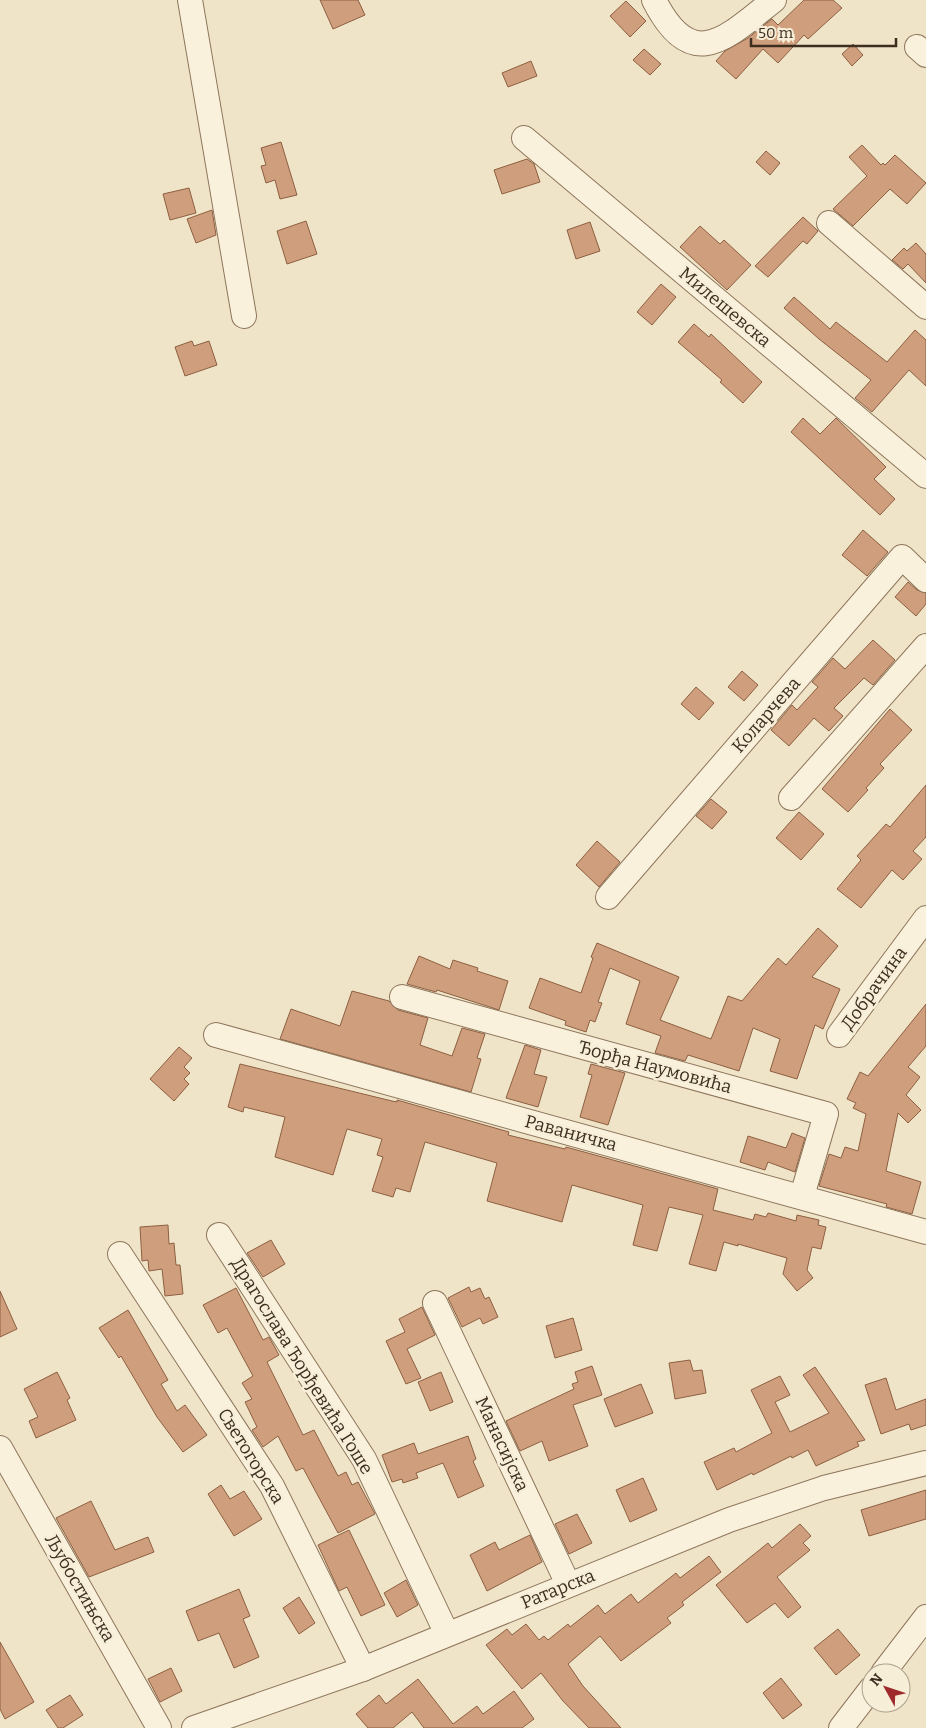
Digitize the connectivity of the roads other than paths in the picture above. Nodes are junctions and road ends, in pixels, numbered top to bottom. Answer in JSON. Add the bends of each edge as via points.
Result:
{"nodes":[{"id":1,"x":190,"y":0,"type":"edge"},
{"id":2,"x":654,"y":0,"type":"edge"},
{"id":3,"x":774,"y":0,"type":"edge"},
{"id":4,"x":524,"y":138,"type":"dead end"},
{"id":5,"x":829,"y":223,"type":"dead end"},
{"id":6,"x":926,"y":307,"type":"edge"},
{"id":7,"x":244,"y":316,"type":"dead end"},
{"id":8,"x":926,"y":476,"type":"edge"},
{"id":9,"x":926,"y":580,"type":"edge"},
{"id":10,"x":926,"y":646,"type":"edge"},
{"id":11,"x":792,"y":798,"type":"dead end"},
{"id":12,"x":608,"y":897,"type":"dead end"},
{"id":13,"x":926,"y":918,"type":"edge"},
{"id":14,"x":402,"y":997,"type":"dead end"},
{"id":15,"x":216,"y":1035,"type":"dead end"},
{"id":16,"x":840,"y":1035,"type":"dead end"},
{"id":17,"x":802,"y":1196,"type":"junction"},
{"id":18,"x":926,"y":1232,"type":"edge"},
{"id":19,"x":219,"y":1235,"type":"dead end"},
{"id":20,"x":120,"y":1254,"type":"dead end"},
{"id":21,"x":436,"y":1303,"type":"dead end"},
{"id":22,"x":0,"y":1448,"type":"edge"},
{"id":23,"x":926,"y":1462,"type":"edge"},
{"id":24,"x":568,"y":1584,"type":"junction"},
{"id":25,"x":926,"y":1617,"type":"edge"},
{"id":26,"x":447,"y":1634,"type":"junction"},
{"id":27,"x":891,"y":1663,"type":"edge"},
{"id":28,"x":363,"y":1669,"type":"junction"},
{"id":29,"x":861,"y":1702,"type":"edge"},
{"id":30,"x":159,"y":1728,"type":"edge"},
{"id":31,"x":194,"y":1728,"type":"edge"},
{"id":32,"x":841,"y":1728,"type":"edge"}],
"edges":[{"from":1,"to":7,"type":"street"},
{"from":2,"to":3,"type":"street","via":[[667,24],[678,34],[690,42],[705,44],[728,37]]},
{"from":4,"to":8,"type":"street","name":"Милешевска"},
{"from":5,"to":6,"type":"street"},
{"from":9,"to":12,"type":"street","name":"Коларчева","via":[[902,557]]},
{"from":10,"to":11,"type":"street"},
{"from":13,"to":16,"type":"street","name":"Добрачина"},
{"from":14,"to":17,"type":"street","name":"Ђорђа Наумовића","via":[[826,1114]]},
{"from":15,"to":17,"type":"street","name":"Раваничка"},
{"from":17,"to":18,"type":"street","name":"Раваничка"},
{"from":19,"to":26,"type":"street","name":"Драгослава Ђорђевића Гоше","via":[[364,1458]]},
{"from":20,"to":28,"type":"street","name":"Светогорска","via":[[272,1486]]},
{"from":21,"to":24,"type":"street","name":"Манасијска"},
{"from":22,"to":30,"type":"street","name":"Љубостињска"},
{"from":23,"to":24,"type":"street","name":"Ратарска","via":[[824,1488],[739,1517]]},
{"from":24,"to":26,"type":"street","name":"Ратарска"},
{"from":25,"to":27,"type":"street"},
{"from":26,"to":28,"type":"street","name":"Ратарска"},
{"from":28,"to":31,"type":"street","name":"Ратарска"},
{"from":29,"to":32,"type":"street"}]}
